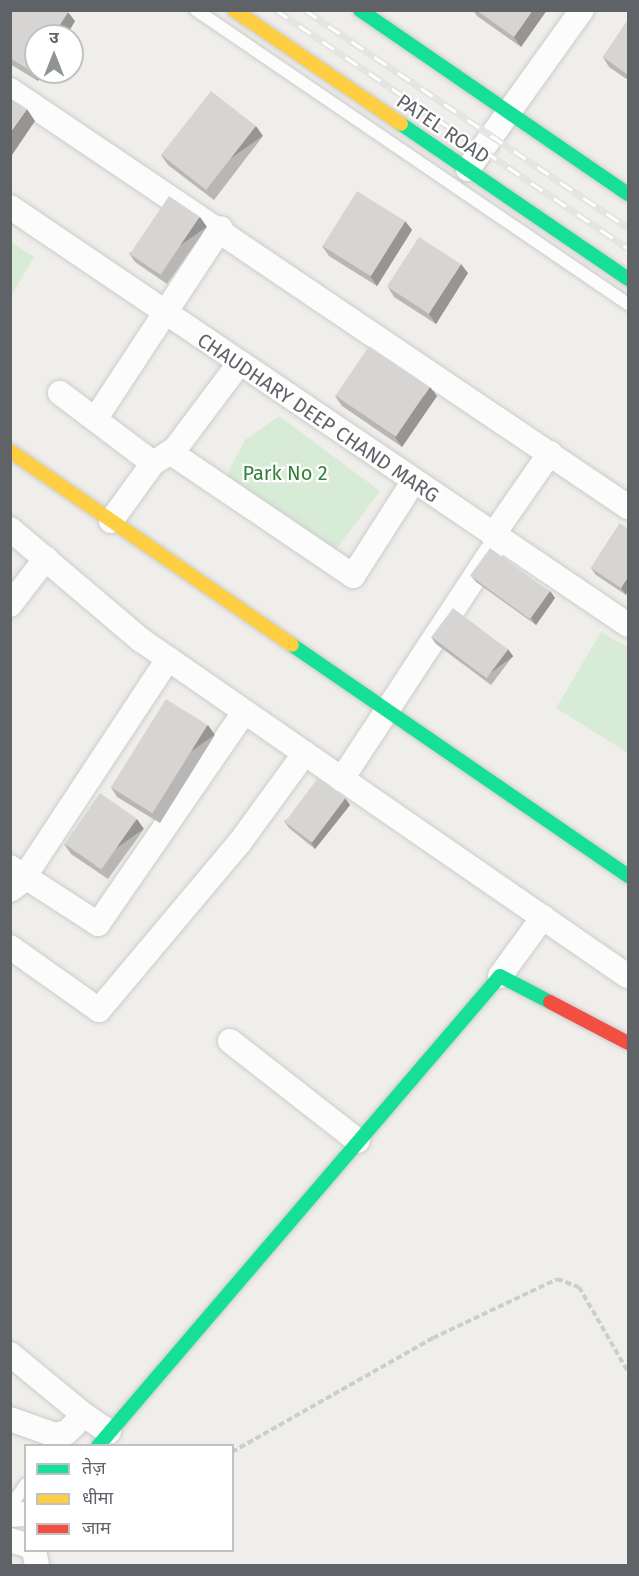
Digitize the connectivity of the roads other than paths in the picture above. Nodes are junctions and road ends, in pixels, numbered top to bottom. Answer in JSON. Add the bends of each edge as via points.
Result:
{"nodes":[{"id":1,"x":196,"y":10,"type":"edge"},
{"id":2,"x":234,"y":10,"type":"edge"},
{"id":3,"x":360,"y":10,"type":"edge"},
{"id":4,"x":582,"y":10,"type":"edge"},
{"id":5,"x":10,"y":90,"type":"edge"},
{"id":6,"x":509,"y":113,"type":"junction"},
{"id":7,"x":468,"y":169,"type":"junction"},
{"id":8,"x":628,"y":194,"type":"edge"},
{"id":9,"x":10,"y":207,"type":"edge"},
{"id":10,"x":221,"y":228,"type":"junction"},
{"id":11,"x":628,"y":279,"type":"edge"},
{"id":12,"x":628,"y":304,"type":"edge"},
{"id":13,"x":165,"y":314,"type":"junction"},
{"id":14,"x":238,"y":365,"type":"junction"},
{"id":15,"x":60,"y":393,"type":"dead end"},
{"id":16,"x":96,"y":418,"type":"junction"},
{"id":17,"x":10,"y":452,"type":"edge"},
{"id":18,"x":550,"y":453,"type":"junction"},
{"id":19,"x":162,"y":458,"type":"junction"},
{"id":20,"x":413,"y":482,"type":"junction"},
{"id":21,"x":628,"y":505,"type":"edge"},
{"id":22,"x":111,"y":521,"type":"junction"},
{"id":23,"x":13,"y":537,"type":"edge"},
{"id":24,"x":496,"y":538,"type":"junction"},
{"id":25,"x":46,"y":558,"type":"junction"},
{"id":26,"x":10,"y":605,"type":"edge"},
{"id":27,"x":628,"y":626,"type":"edge"},
{"id":28,"x":168,"y":659,"type":"junction"},
{"id":29,"x":244,"y":712,"type":"junction"},
{"id":30,"x":387,"y":714,"type":"junction"},
{"id":31,"x":305,"y":753,"type":"junction"},
{"id":32,"x":342,"y":779,"type":"junction"},
{"id":33,"x":628,"y":876,"type":"edge"},
{"id":34,"x":15,"y":878,"type":"edge"},
{"id":35,"x":543,"y":917,"type":"junction"},
{"id":36,"x":10,"y":947,"type":"edge"},
{"id":37,"x":500,"y":976,"type":"junction"},
{"id":38,"x":628,"y":976,"type":"edge"},
{"id":39,"x":230,"y":1041,"type":"dead end"},
{"id":40,"x":628,"y":1043,"type":"edge"},
{"id":41,"x":358,"y":1141,"type":"junction"},
{"id":42,"x":10,"y":1354,"type":"edge"},
{"id":43,"x":84,"y":1415,"type":"junction"},
{"id":44,"x":10,"y":1419,"type":"edge"},
{"id":45,"x":104,"y":1439,"type":"edge"},
{"id":46,"x":52,"y":1440,"type":"edge"},
{"id":47,"x":24,"y":1487,"type":"edge"},
{"id":48,"x":10,"y":1507,"type":"edge"}],
"edges":[{"from":1,"to":12,"type":"lane"},
{"from":2,"to":7,"type":"street","name":"PATEL ROAD"},
{"from":3,"to":6,"type":"street"},
{"from":4,"to":6,"type":"street"},
{"from":5,"to":10,"type":"street"},
{"from":6,"to":7,"type":"street"},
{"from":6,"to":8,"type":"street"},
{"from":7,"to":11,"type":"street","name":"PATEL ROAD"},
{"from":9,"to":13,"type":"street","name":"CHAUDHARY DEEP CHAND MARG"},
{"from":10,"to":13,"type":"street"},
{"from":10,"to":18,"type":"street"},
{"from":13,"to":14,"type":"street","name":"CHAUDHARY DEEP CHAND MARG"},
{"from":13,"to":16,"type":"street"},
{"from":14,"to":19,"type":"street"},
{"from":14,"to":20,"type":"street","name":"CHAUDHARY DEEP CHAND MARG"},
{"from":15,"to":16,"type":"street"},
{"from":16,"to":19,"type":"street"},
{"from":17,"to":22,"type":"street"},
{"from":18,"to":21,"type":"street"},
{"from":18,"to":24,"type":"street"},
{"from":19,"to":20,"type":"street","via":[[353,576]]},
{"from":19,"to":22,"type":"street"},
{"from":20,"to":24,"type":"street","name":"CHAUDHARY DEEP CHAND MARG"},
{"from":22,"to":30,"type":"street"},
{"from":23,"to":25,"type":"street"},
{"from":24,"to":27,"type":"street","name":"CHAUDHARY DEEP CHAND MARG"},
{"from":24,"to":30,"type":"street"},
{"from":25,"to":26,"type":"street"},
{"from":25,"to":28,"type":"street"},
{"from":28,"to":29,"type":"street"},
{"from":28,"to":34,"type":"street"},
{"from":29,"to":31,"type":"street"},
{"from":29,"to":34,"type":"street","via":[[98,924]]},
{"from":30,"to":32,"type":"street"},
{"from":30,"to":33,"type":"street"},
{"from":31,"to":32,"type":"street"},
{"from":31,"to":36,"type":"street","via":[[240,842],[99,1010]]},
{"from":32,"to":35,"type":"street"},
{"from":35,"to":37,"type":"street"},
{"from":35,"to":38,"type":"street"},
{"from":37,"to":40,"type":"street"},
{"from":37,"to":41,"type":"street"},
{"from":39,"to":41,"type":"street"},
{"from":41,"to":45,"type":"street"},
{"from":42,"to":43,"type":"street"},
{"from":43,"to":45,"type":"street"},
{"from":43,"to":46,"type":"street","via":[[68,1432]]},
{"from":44,"to":46,"type":"street"},
{"from":47,"to":48,"type":"lane"}]}
